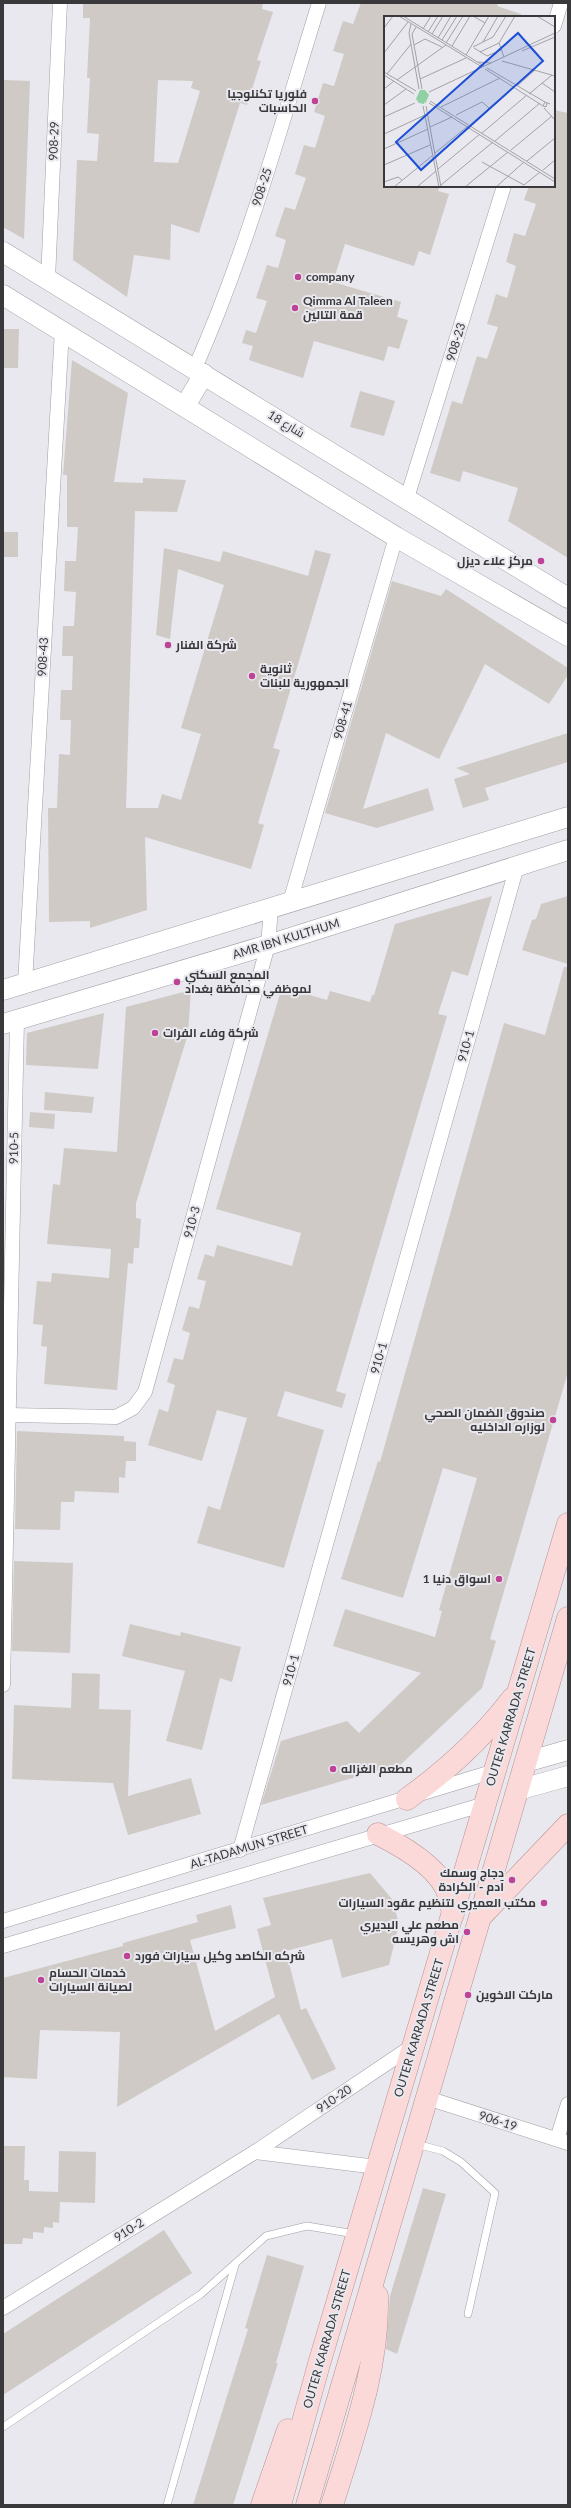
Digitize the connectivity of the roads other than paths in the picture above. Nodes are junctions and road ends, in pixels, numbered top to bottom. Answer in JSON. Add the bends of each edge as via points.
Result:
{"nodes":[{"id":1,"x":60,"y":3,"type":"edge"},
{"id":2,"x":319,"y":3,"type":"edge"},
{"id":3,"x":561,"y":3,"type":"edge"},
{"id":4,"x":555,"y":23,"type":"edge"},
{"id":5,"x":504,"y":187,"type":"edge"},
{"id":6,"x":3,"y":252,"type":"edge"},
{"id":7,"x":48,"y":280,"type":"junction"},
{"id":8,"x":3,"y":295,"type":"edge"},
{"id":9,"x":62,"y":330,"type":"junction"},
{"id":10,"x":200,"y":371,"type":"junction"},
{"id":11,"x":185,"y":406,"type":"junction"},
{"id":12,"x":407,"y":498,"type":"junction"},
{"id":13,"x":396,"y":537,"type":"junction"},
{"id":14,"x":568,"y":598,"type":"edge"},
{"id":15,"x":568,"y":636,"type":"edge"},
{"id":16,"x":568,"y":817,"type":"edge"},
{"id":17,"x":568,"y":850,"type":"edge"},
{"id":18,"x":517,"y":866,"type":"junction"},
{"id":19,"x":290,"y":902,"type":"junction"},
{"id":20,"x":271,"y":908,"type":"junction"},
{"id":21,"x":268,"y":945,"type":"junction"},
{"id":22,"x":25,"y":984,"type":"junction"},
{"id":23,"x":3,"y":990,"type":"edge"},
{"id":24,"x":10,"y":1022,"type":"edge"},
{"id":25,"x":8,"y":1415,"type":"junction"},
{"id":26,"x":568,"y":1524,"type":"edge"},
{"id":27,"x":568,"y":1618,"type":"edge"},
{"id":28,"x":560,"y":1646,"type":"junction"},
{"id":29,"x":568,"y":1667,"type":"edge"},
{"id":30,"x":522,"y":1681,"type":"junction"},
{"id":31,"x":3,"y":1685,"type":"edge"},
{"id":32,"x":568,"y":1750,"type":"edge"},
{"id":33,"x":526,"y":1762,"type":"junction"},
{"id":34,"x":495,"y":1771,"type":"junction"},
{"id":35,"x":568,"y":1776,"type":"edge"},
{"id":36,"x":518,"y":1790,"type":"junction"},
{"id":37,"x":408,"y":1799,"type":"junction"},
{"id":38,"x":485,"y":1804,"type":"junction"},
{"id":39,"x":568,"y":1825,"type":"edge"},
{"id":40,"x":378,"y":1834,"type":"junction"},
{"id":41,"x":240,"y":1850,"type":"junction"},
{"id":42,"x":452,"y":1914,"type":"junction"},
{"id":43,"x":480,"y":1917,"type":"junction"},
{"id":44,"x":3,"y":1921,"type":"edge"},
{"id":45,"x":3,"y":1946,"type":"edge"},
{"id":46,"x":414,"y":2045,"type":"junction"},
{"id":47,"x":428,"y":2098,"type":"junction"},
{"id":48,"x":568,"y":2104,"type":"edge"},
{"id":49,"x":562,"y":2141,"type":"edge"},
{"id":50,"x":414,"y":2144,"type":"junction"},
{"id":51,"x":255,"y":2152,"type":"junction"},
{"id":52,"x":377,"y":2167,"type":"junction"},
{"id":53,"x":358,"y":2235,"type":"junction"},
{"id":54,"x":235,"y":2264,"type":"junction"},
{"id":55,"x":376,"y":2273,"type":"junction"},
{"id":56,"x":3,"y":2308,"type":"edge"},
{"id":57,"x":468,"y":2314,"type":"dead end"},
{"id":58,"x":319,"y":2364,"type":"junction"},
{"id":59,"x":3,"y":2427,"type":"edge"},
{"id":60,"x":167,"y":2505,"type":"edge"},
{"id":61,"x":262,"y":2505,"type":"edge"},
{"id":62,"x":280,"y":2505,"type":"edge"},
{"id":63,"x":307,"y":2505,"type":"edge"},
{"id":64,"x":332,"y":2505,"type":"edge"}],
"edges":[{"from":1,"to":7,"type":"street","name":"908-29"},
{"from":2,"to":10,"type":"street","name":"908-25","via":[[264,181]]},
{"from":3,"to":4,"type":"street"},
{"from":5,"to":12,"type":"street","name":"908-23"},
{"from":6,"to":7,"type":"street","name":"شارع 18"},
{"from":7,"to":10,"type":"street","name":"شارع 18"},
{"from":8,"to":9,"type":"street"},
{"from":9,"to":11,"type":"street"},
{"from":9,"to":22,"type":"street","name":"908-43"},
{"from":10,"to":11,"type":"street"},
{"from":10,"to":12,"type":"street","name":"شارع 18"},
{"from":11,"to":13,"type":"street"},
{"from":12,"to":14,"type":"street","name":"شارع 18"},
{"from":13,"to":15,"type":"street"},
{"from":13,"to":19,"type":"street","name":"908-41"},
{"from":16,"to":19,"type":"street"},
{"from":17,"to":18,"type":"street","name":"AMR IBN KULTHUM"},
{"from":18,"to":21,"type":"street","name":"AMR IBN KULTHUM"},
{"from":18,"to":41,"type":"street","name":"910-1"},
{"from":19,"to":20,"type":"street"},
{"from":20,"to":21,"type":"street","name":"910-3"},
{"from":20,"to":22,"type":"street"},
{"from":21,"to":24,"type":"street","name":"AMR IBN KULTHUM"},
{"from":21,"to":25,"type":"street","name":"910-3","via":[[145,1392],[133,1408],[116,1417]]},
{"from":22,"to":23,"type":"street"},
{"from":24,"to":25,"type":"street","name":"910-5"},
{"from":25,"to":31,"type":"street","name":"910-5"},
{"from":26,"to":30,"type":"main road","name":"OUTER KARRADA STREET"},
{"from":27,"to":28,"type":"main road"},
{"from":28,"to":29,"type":"main road"},
{"from":28,"to":33,"type":"main road"},
{"from":30,"to":34,"type":"main road","name":"OUTER KARRADA STREET"},
{"from":30,"to":37,"type":"main road","via":[[514,1697],[494,1721],[440,1773]]},
{"from":32,"to":33,"type":"street"},
{"from":33,"to":36,"type":"main road"},
{"from":34,"to":37,"type":"street","name":"AL-TADAMUN STREET"},
{"from":34,"to":38,"type":"main road","name":"OUTER KARRADA STREET"},
{"from":35,"to":36,"type":"street"},
{"from":36,"to":43,"type":"main road"},
{"from":37,"to":41,"type":"street","name":"AL-TADAMUN STREET"},
{"from":38,"to":40,"type":"street","name":"AL-TADAMUN STREET"},
{"from":38,"to":42,"type":"main road","name":"OUTER KARRADA STREET"},
{"from":39,"to":43,"type":"main road"},
{"from":40,"to":42,"type":"main road","via":[[412,1854],[440,1880],[449,1895]]},
{"from":40,"to":45,"type":"street","name":"AL-TADAMUN STREET"},
{"from":41,"to":44,"type":"street","name":"AL-TADAMUN STREET"},
{"from":42,"to":46,"type":"main road","name":"OUTER KARRADA STREET"},
{"from":43,"to":47,"type":"main road"},
{"from":46,"to":51,"type":"street","name":"910-20"},
{"from":46,"to":52,"type":"main road","name":"OUTER KARRADA STREET"},
{"from":47,"to":49,"type":"street","name":"906-19"},
{"from":47,"to":50,"type":"main road"},
{"from":48,"to":49,"type":"street"},
{"from":50,"to":55,"type":"main road"},
{"from":50,"to":57,"type":"lane","via":[[443,2151],[461,2162],[495,2193]]},
{"from":51,"to":52,"type":"street"},
{"from":51,"to":56,"type":"street","name":"910-2"},
{"from":52,"to":53,"type":"main road","name":"OUTER KARRADA STREET"},
{"from":53,"to":54,"type":"lane","via":[[307,2226],[266,2236]]},
{"from":53,"to":58,"type":"main road","name":"OUTER KARRADA STREET"},
{"from":54,"to":59,"type":"lane","via":[[201,2294]]},
{"from":54,"to":60,"type":"lane"},
{"from":55,"to":63,"type":"main road"},
{"from":55,"to":64,"type":"main road","via":[[375,2339],[370,2372]]},
{"from":58,"to":61,"type":"main road","via":[[283,2444]]},
{"from":58,"to":62,"type":"main road","name":"OUTER KARRADA STREET"}]}
